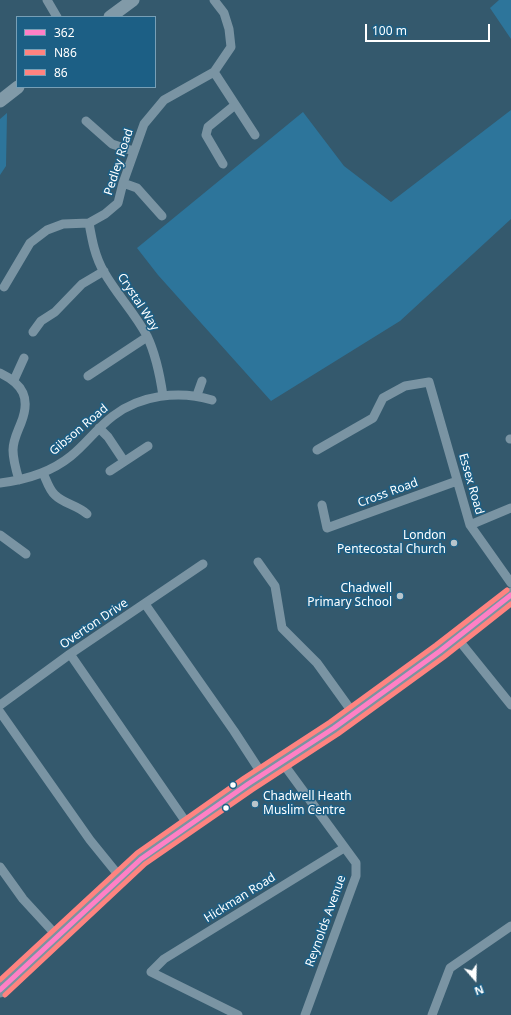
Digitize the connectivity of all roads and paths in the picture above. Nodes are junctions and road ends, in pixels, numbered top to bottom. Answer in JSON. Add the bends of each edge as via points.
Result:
{"nodes":[{"id":1,"x":47,"y":0,"type":"edge"},
{"id":2,"x":133,"y":0,"type":"edge"},
{"id":3,"x":214,"y":0,"type":"edge"},
{"id":4,"x":56,"y":16,"type":"edge"},
{"id":5,"x":111,"y":16,"type":"edge"},
{"id":6,"x":214,"y":72,"type":"junction"},
{"id":7,"x":17,"y":88,"type":"edge"},
{"id":8,"x":0,"y":101,"type":"edge"},
{"id":9,"x":235,"y":105,"type":"junction"},
{"id":10,"x":86,"y":121,"type":"dead end"},
{"id":11,"x":255,"y":135,"type":"dead end"},
{"id":12,"x":133,"y":151,"type":"junction"},
{"id":13,"x":223,"y":164,"type":"dead end"},
{"id":14,"x":123,"y":183,"type":"junction"},
{"id":15,"x":162,"y":216,"type":"dead end"},
{"id":16,"x":89,"y":223,"type":"junction"},
{"id":17,"x":104,"y":271,"type":"junction"},
{"id":18,"x":4,"y":287,"type":"dead end"},
{"id":19,"x":33,"y":332,"type":"dead end"},
{"id":20,"x":147,"y":336,"type":"junction"},
{"id":21,"x":24,"y":358,"type":"dead end"},
{"id":22,"x":0,"y":373,"type":"edge"},
{"id":23,"x":88,"y":376,"type":"dead end"},
{"id":24,"x":14,"y":380,"type":"junction"},
{"id":25,"x":202,"y":381,"type":"dead end"},
{"id":26,"x":197,"y":395,"type":"junction"},
{"id":27,"x":163,"y":396,"type":"junction"},
{"id":28,"x":212,"y":400,"type":"dead end"},
{"id":29,"x":99,"y":428,"type":"junction"},
{"id":30,"x":148,"y":446,"type":"dead end"},
{"id":31,"x":317,"y":450,"type":"dead end"},
{"id":32,"x":124,"y":461,"type":"junction"},
{"id":33,"x":110,"y":471,"type":"dead end"},
{"id":34,"x":43,"y":472,"type":"junction"},
{"id":35,"x":18,"y":480,"type":"junction"},
{"id":36,"x":457,"y":481,"type":"junction"},
{"id":37,"x":0,"y":483,"type":"edge"},
{"id":38,"x":322,"y":505,"type":"dead end"},
{"id":39,"x":511,"y":508,"type":"edge"},
{"id":40,"x":86,"y":514,"type":"dead end"},
{"id":41,"x":470,"y":525,"type":"junction"},
{"id":42,"x":0,"y":535,"type":"edge"},
{"id":43,"x":26,"y":554,"type":"dead end"},
{"id":44,"x":258,"y":562,"type":"dead end"},
{"id":45,"x":203,"y":564,"type":"dead end"},
{"id":46,"x":511,"y":583,"type":"edge"},
{"id":47,"x":511,"y":595,"type":"edge"},
{"id":48,"x":145,"y":604,"type":"junction"},
{"id":49,"x":457,"y":638,"type":"junction"},
{"id":50,"x":70,"y":654,"type":"junction"},
{"id":51,"x":0,"y":705,"type":"edge"},
{"id":52,"x":511,"y":705,"type":"edge"},
{"id":53,"x":0,"y":712,"type":"edge"},
{"id":54,"x":353,"y":713,"type":"junction"},
{"id":55,"x":282,"y":762,"type":"junction"},
{"id":56,"x":262,"y":774,"type":"junction"},
{"id":57,"x":188,"y":825,"type":"junction"},
{"id":58,"x":344,"y":848,"type":"junction"},
{"id":59,"x":0,"y":867,"type":"edge"},
{"id":60,"x":120,"y":877,"type":"junction"},
{"id":61,"x":511,"y":926,"type":"edge"},
{"id":62,"x":57,"y":936,"type":"junction"},
{"id":63,"x":0,"y":990,"type":"edge"},
{"id":64,"x":238,"y":1015,"type":"edge"},
{"id":65,"x":305,"y":1015,"type":"edge"},
{"id":66,"x":432,"y":1015,"type":"edge"}],
"edges":[{"from":1,"to":4,"type":"street"},
{"from":2,"to":5,"type":"street"},
{"from":3,"to":6,"type":"street","name":"Pedley Road","via":[[224,13],[230,29],[231,48]]},
{"from":6,"to":9,"type":"street"},
{"from":6,"to":12,"type":"street","name":"Pedley Road","via":[[164,100],[144,124]]},
{"from":7,"to":8,"type":"street"},
{"from":9,"to":11,"type":"street"},
{"from":9,"to":13,"type":"street","via":[[208,126],[206,135]]},
{"from":10,"to":12,"type":"street","via":[[112,144]]},
{"from":12,"to":14,"type":"street","name":"Pedley Road"},
{"from":14,"to":15,"type":"street","via":[[137,188]]},
{"from":14,"to":16,"type":"street","name":"Pedley Road","via":[[118,203]]},
{"from":16,"to":17,"type":"street","name":"Crystal Way","via":[[93,246]]},
{"from":16,"to":18,"type":"street","name":"Pedley Road","via":[[63,224],[47,230],[30,243]]},
{"from":17,"to":19,"type":"street","via":[[82,284]]},
{"from":17,"to":20,"type":"street","name":"Crystal Way"},
{"from":20,"to":23,"type":"street"},
{"from":20,"to":27,"type":"street","name":"Crystal Way","via":[[158,368]]},
{"from":21,"to":24,"type":"street"},
{"from":22,"to":24,"type":"street"},
{"from":24,"to":35,"type":"street","via":[[25,398],[26,409],[13,449]]},
{"from":25,"to":26,"type":"street"},
{"from":26,"to":27,"type":"street","name":"Gibson Road"},
{"from":26,"to":28,"type":"street","name":"Gibson Road"},
{"from":27,"to":29,"type":"street","name":"Gibson Road","via":[[131,406],[114,415]]},
{"from":29,"to":32,"type":"street"},
{"from":29,"to":34,"type":"street","name":"Gibson Road","via":[[71,456]]},
{"from":30,"to":32,"type":"street"},
{"from":31,"to":36,"type":"street","name":"Essex Road","via":[[373,418],[383,398],[405,386],[429,382]]},
{"from":32,"to":33,"type":"street"},
{"from":34,"to":35,"type":"street","name":"Gibson Road"},
{"from":34,"to":40,"type":"street","via":[[53,494],[77,506]]},
{"from":35,"to":37,"type":"street","name":"Gibson Road"},
{"from":36,"to":38,"type":"street","name":"Cross Road","via":[[326,528]]},
{"from":36,"to":41,"type":"street","name":"Essex Road"},
{"from":39,"to":41,"type":"street"},
{"from":41,"to":46,"type":"street","name":"Essex Road"},
{"from":42,"to":43,"type":"street"},
{"from":44,"to":54,"type":"street","via":[[275,586],[282,628],[317,663]]},
{"from":45,"to":48,"type":"street","name":"Overton Drive"},
{"from":47,"to":49,"type":"main road"},
{"from":48,"to":50,"type":"street","name":"Overton Drive"},
{"from":48,"to":56,"type":"street"},
{"from":49,"to":52,"type":"street"},
{"from":49,"to":54,"type":"main road"},
{"from":50,"to":51,"type":"street","name":"Overton Drive"},
{"from":50,"to":57,"type":"street"},
{"from":53,"to":60,"type":"street","via":[[90,840]]},
{"from":54,"to":55,"type":"main road"},
{"from":55,"to":56,"type":"main road"},
{"from":55,"to":58,"type":"street","name":"Reynolds Avenue"},
{"from":56,"to":57,"type":"main road"},
{"from":57,"to":60,"type":"main road"},
{"from":58,"to":64,"type":"street","name":"Hickman Road","via":[[164,959],[151,972]]},
{"from":58,"to":65,"type":"street","name":"Reynolds Avenue","via":[[356,862],[356,876]]},
{"from":59,"to":62,"type":"street","via":[[26,903]]},
{"from":60,"to":62,"type":"main road"},
{"from":61,"to":66,"type":"street","via":[[450,968]]},
{"from":62,"to":63,"type":"main road"}]}
